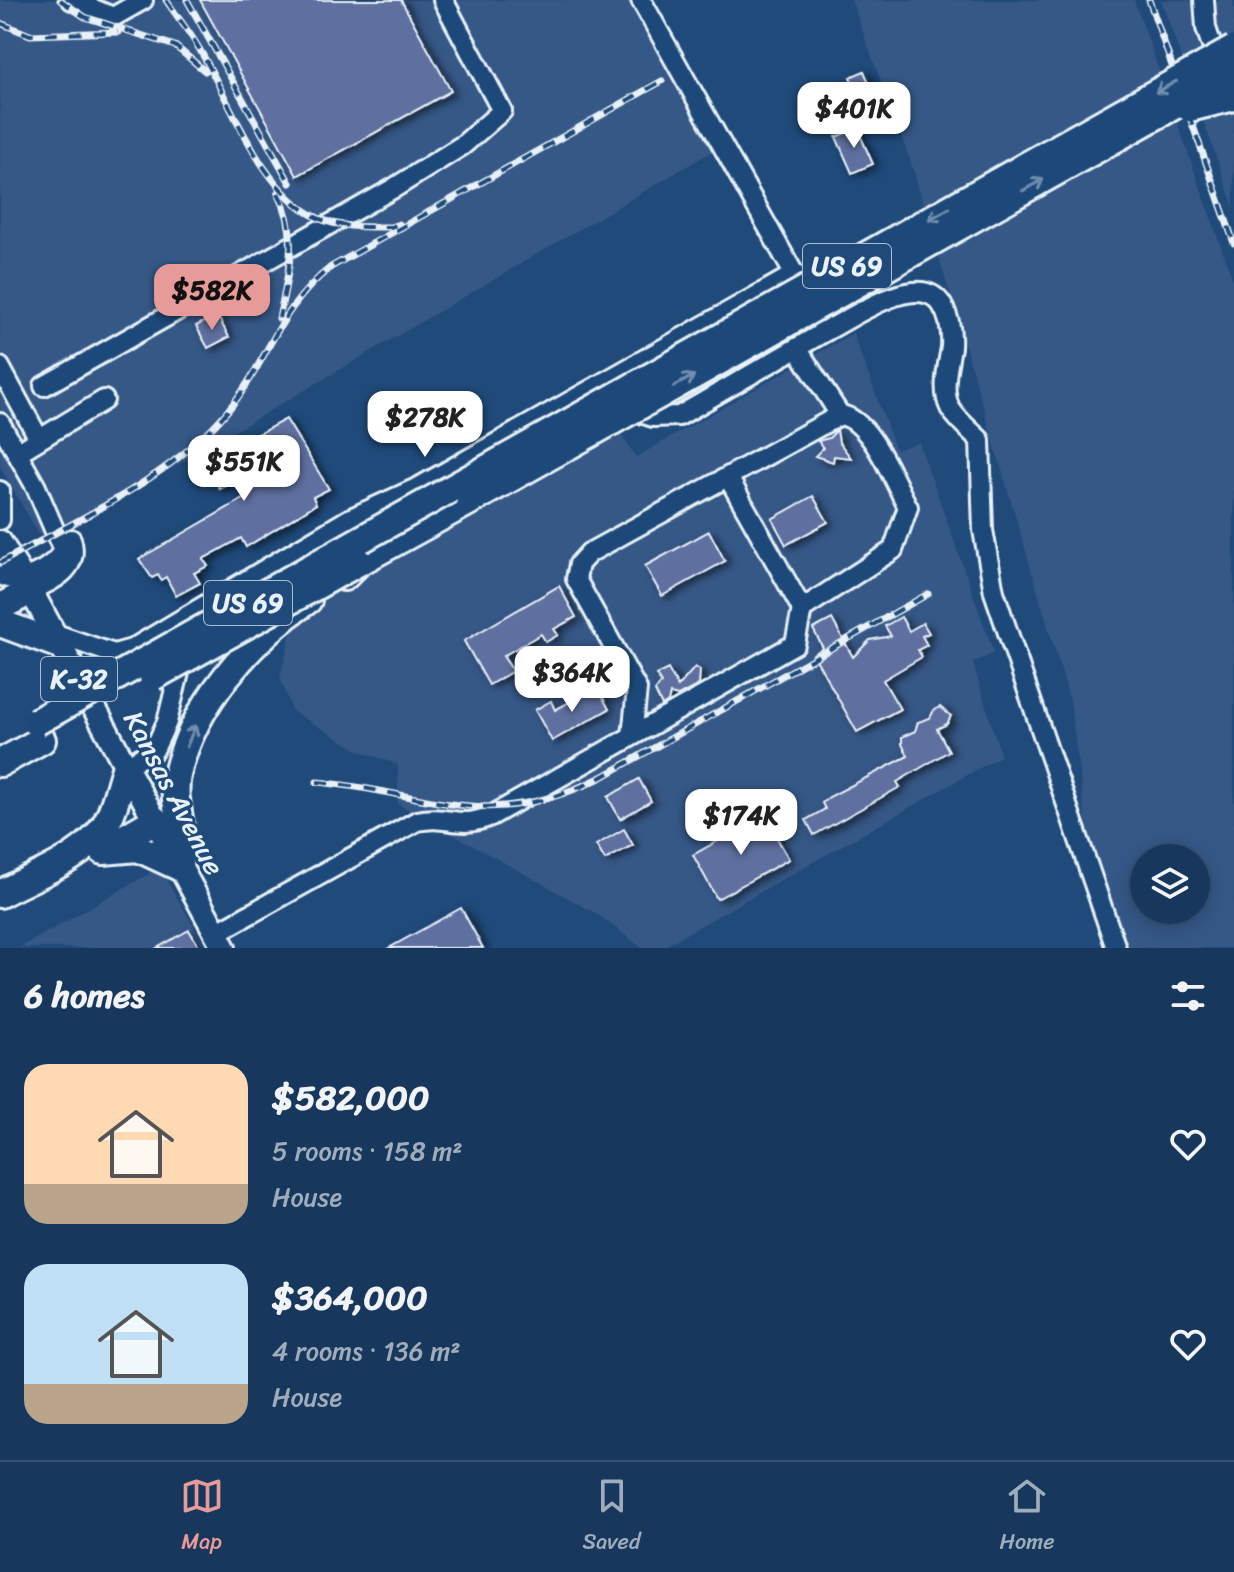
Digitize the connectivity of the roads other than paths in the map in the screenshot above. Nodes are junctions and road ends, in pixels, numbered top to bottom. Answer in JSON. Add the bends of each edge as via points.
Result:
{"nodes":[{"id":1,"x":72,"y":0,"type":"edge"},
{"id":2,"x":143,"y":0,"type":"edge"},
{"id":3,"x":443,"y":0,"type":"edge"},
{"id":4,"x":641,"y":0,"type":"edge"},
{"id":5,"x":1204,"y":0,"type":"edge"},
{"id":6,"x":1228,"y":60,"type":"edge"},
{"id":7,"x":1234,"y":96,"type":"edge"},
{"id":8,"x":1155,"y":117,"type":"junction"},
{"id":9,"x":795,"y":274,"type":"junction"},
{"id":10,"x":826,"y":331,"type":"junction"},
{"id":11,"x":797,"y":348,"type":"junction"},
{"id":12,"x":0,"y":367,"type":"edge"},
{"id":13,"x":44,"y":386,"type":"dead end"},
{"id":14,"x":104,"y":400,"type":"dead end"},
{"id":15,"x":840,"y":415,"type":"junction"},
{"id":16,"x":0,"y":423,"type":"edge"},
{"id":17,"x":39,"y":439,"type":"junction"},
{"id":18,"x":17,"y":453,"type":"junction"},
{"id":19,"x":728,"y":477,"type":"junction"},
{"id":20,"x":0,"y":491,"type":"edge"},
{"id":21,"x":0,"y":520,"type":"edge"},
{"id":22,"x":0,"y":542,"type":"edge"},
{"id":23,"x":359,"y":562,"type":"junction"},
{"id":24,"x":13,"y":584,"type":"edge"},
{"id":25,"x":0,"y":607,"type":"edge"},
{"id":26,"x":802,"y":609,"type":"junction"},
{"id":27,"x":0,"y":623,"type":"edge"},
{"id":28,"x":57,"y":639,"type":"junction"},
{"id":29,"x":39,"y":731,"type":"junction"},
{"id":30,"x":632,"y":736,"type":"junction"},
{"id":31,"x":0,"y":743,"type":"edge"},
{"id":32,"x":0,"y":763,"type":"edge"},
{"id":33,"x":126,"y":766,"type":"junction"},
{"id":34,"x":155,"y":820,"type":"junction"},
{"id":35,"x":103,"y":851,"type":"junction"},
{"id":36,"x":179,"y":867,"type":"junction"},
{"id":37,"x":0,"y":894,"type":"edge"},
{"id":38,"x":0,"y":909,"type":"edge"},
{"id":39,"x":220,"y":941,"type":"edge"},
{"id":40,"x":1116,"y":948,"type":"edge"}],
"edges":[{"from":1,"to":2,"type":"street","via":[[113,17]]},
{"from":3,"to":13,"type":"street","via":[[502,111],[463,145],[394,188]]},
{"from":4,"to":9,"type":"street"},
{"from":5,"to":6,"type":"street","via":[[1206,28]]},
{"from":6,"to":7,"type":"street"},
{"from":6,"to":8,"type":"highway","bridge":true},
{"from":6,"to":29,"type":"highway","number":"US 69","one_way":true,"bridge":true},
{"from":7,"to":8,"type":"highway","number":"US 69","bridge":true},
{"from":23,"to":8,"type":"highway","number":"US 69","one_way":true,"bridge":true},
{"from":9,"to":10,"type":"street"},
{"from":9,"to":28,"type":"street","via":[[419,487],[349,519],[132,649],[114,654]]},
{"from":10,"to":11,"type":"street"},
{"from":10,"to":40,"type":"street","via":[[901,293],[920,289],[937,297],[949,316],[952,336],[945,393],[951,410],[980,440],[983,530],[994,592]]},
{"from":11,"to":15,"type":"street"},
{"from":11,"to":33,"type":"street","via":[[679,416],[653,417],[632,408],[184,655],[154,750]]},
{"from":12,"to":17,"type":"street"},
{"from":14,"to":17,"type":"street"},
{"from":15,"to":19,"type":"street"},
{"from":15,"to":26,"type":"street","via":[[864,425],[908,507],[893,550]]},
{"from":16,"to":18,"type":"street"},
{"from":17,"to":18,"type":"street"},
{"from":18,"to":24,"type":"street","via":[[63,550],[56,560]]},
{"from":19,"to":26,"type":"street"},
{"from":19,"to":30,"type":"street","via":[[589,553],[579,564],[576,579],[637,689]]},
{"from":20,"to":21,"type":"street"},
{"from":22,"to":24,"type":"main road","name":"Kansas Avenue","number":"K-32"},
{"from":23,"to":29,"type":"highway","number":"US 69","bridge":true},
{"from":36,"to":23,"type":"highway","one_way":true,"bridge":true,"via":[[176,776],[195,726],[232,671],[289,613]]},
{"from":24,"to":25,"type":"highway"},
{"from":24,"to":28,"type":"main road","name":"Kansas Avenue","number":"K-32"},
{"from":26,"to":30,"type":"street","via":[[795,644]]},
{"from":27,"to":28,"type":"highway"},
{"from":28,"to":33,"type":"main road","name":"Kansas Avenue","number":"K-32"},
{"from":29,"to":31,"type":"highway","number":"US 69"},
{"from":29,"to":32,"type":"highway","number":"US 69"},
{"from":30,"to":39,"type":"street","via":[[476,822],[459,825],[436,817],[417,821]]},
{"from":33,"to":34,"type":"main road","name":"Kansas Avenue","number":"K-32"},
{"from":33,"to":37,"type":"highway","via":[[107,821],[95,836],[79,851]]},
{"from":34,"to":35,"type":"highway"},
{"from":34,"to":36,"type":"main road","name":"Kansas Avenue"},
{"from":35,"to":36,"type":"highway","via":[[138,848]]},
{"from":35,"to":38,"type":"highway"},
{"from":36,"to":39,"type":"main road","name":"Kansas Avenue"}]}
